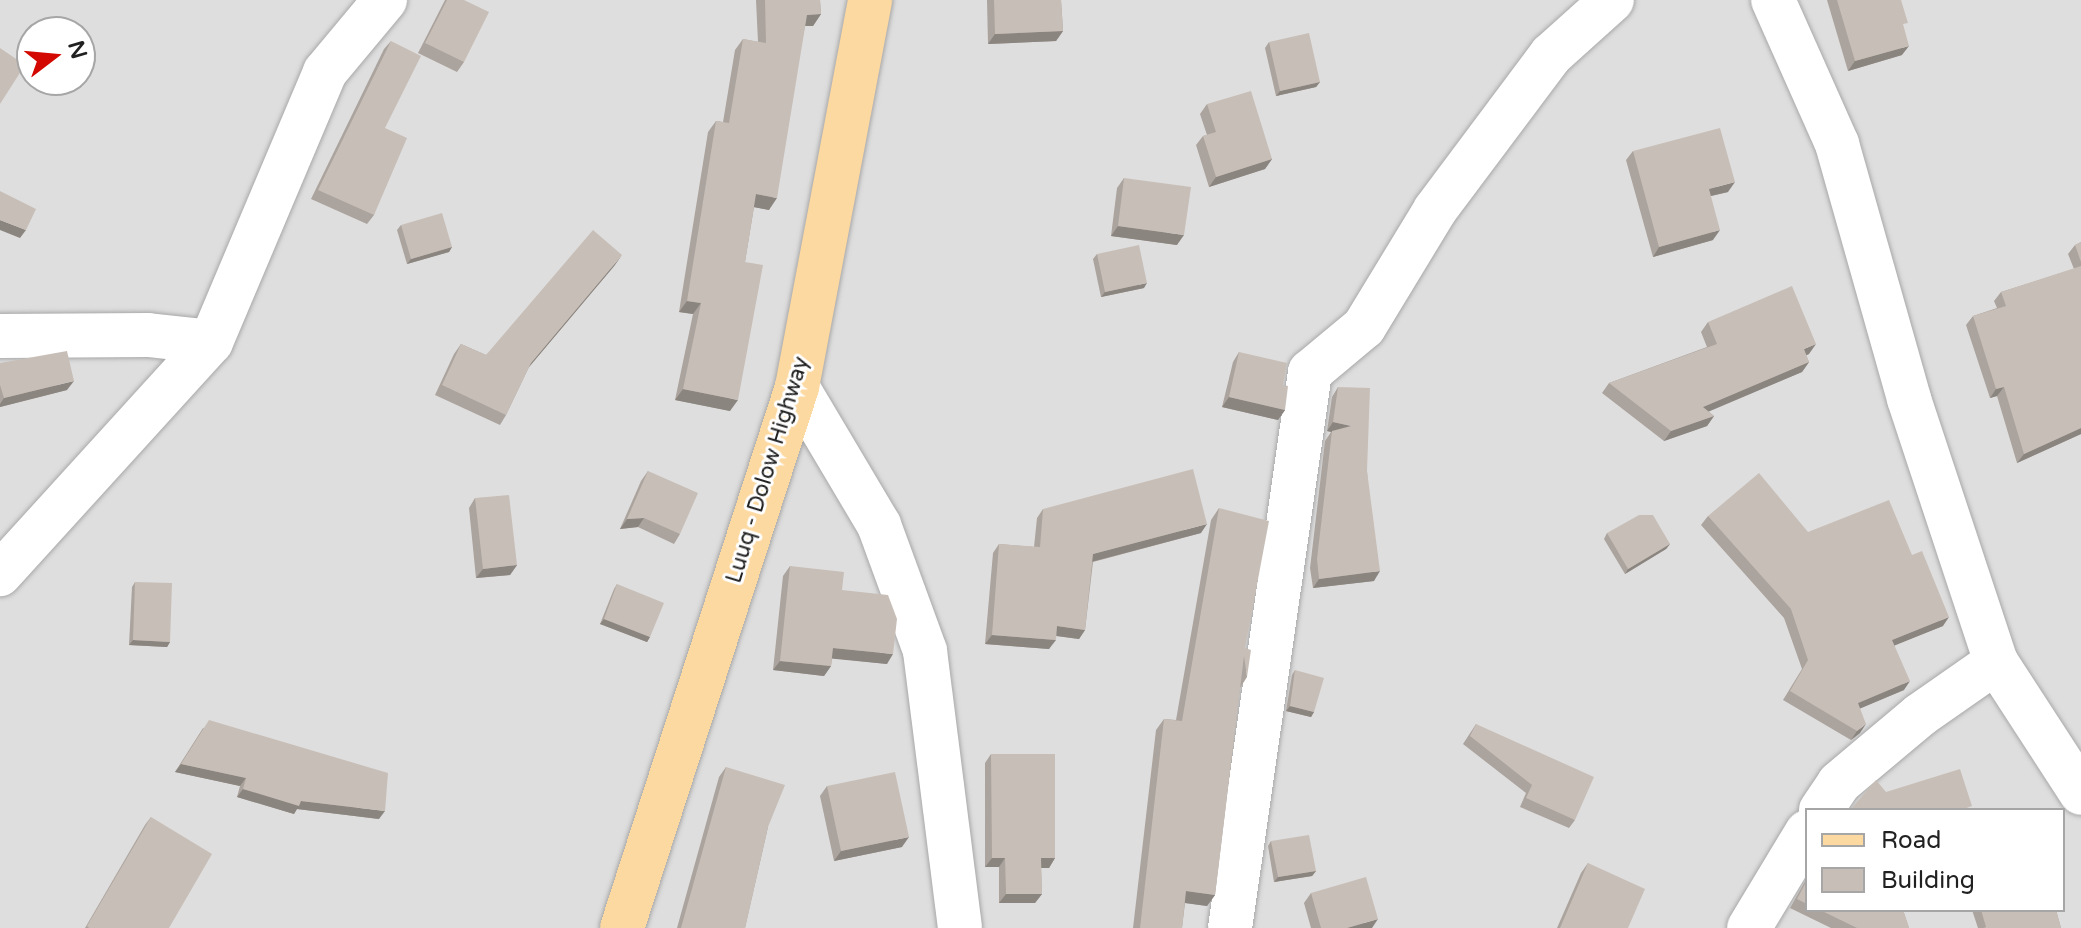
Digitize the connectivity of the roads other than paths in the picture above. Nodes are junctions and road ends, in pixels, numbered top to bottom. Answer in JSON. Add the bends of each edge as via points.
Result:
{"nodes":[{"id":1,"x":385,"y":0,"type":"edge"},
{"id":2,"x":870,"y":0,"type":"edge"},
{"id":3,"x":1612,"y":0,"type":"edge"},
{"id":4,"x":1773,"y":0,"type":"edge"},
{"id":5,"x":0,"y":336,"type":"edge"},
{"id":6,"x":211,"y":342,"type":"junction"},
{"id":7,"x":797,"y":387,"type":"junction"},
{"id":8,"x":0,"y":574,"type":"edge"},
{"id":9,"x":1996,"y":662,"type":"junction"},
{"id":10,"x":2081,"y":793,"type":"edge"},
{"id":11,"x":1822,"y":808,"type":"edge"},
{"id":12,"x":1805,"y":835,"type":"edge"},
{"id":13,"x":622,"y":928,"type":"edge"},
{"id":14,"x":960,"y":928,"type":"edge"},
{"id":15,"x":1230,"y":928,"type":"edge"},
{"id":16,"x":1749,"y":928,"type":"edge"}],
"edges":[{"from":1,"to":6,"type":"street","via":[[325,72]]},
{"from":2,"to":7,"type":"main road","name":"Luuq - Dolow Highway"},
{"from":3,"to":15,"type":"street","via":[[1551,55],[1435,210],[1364,327],[1310,372]]},
{"from":4,"to":9,"type":"street","via":[[1837,144],[1909,399]]},
{"from":5,"to":6,"type":"street","via":[[148,335]]},
{"from":6,"to":8,"type":"street"},
{"from":7,"to":13,"type":"main road","name":"Luuq - Dolow Highway"},
{"from":7,"to":14,"type":"street","via":[[879,525],[925,651]]},
{"from":9,"to":10,"type":"street"},
{"from":9,"to":11,"type":"street","via":[[1920,715],[1839,783]]},
{"from":12,"to":16,"type":"street"}]}
